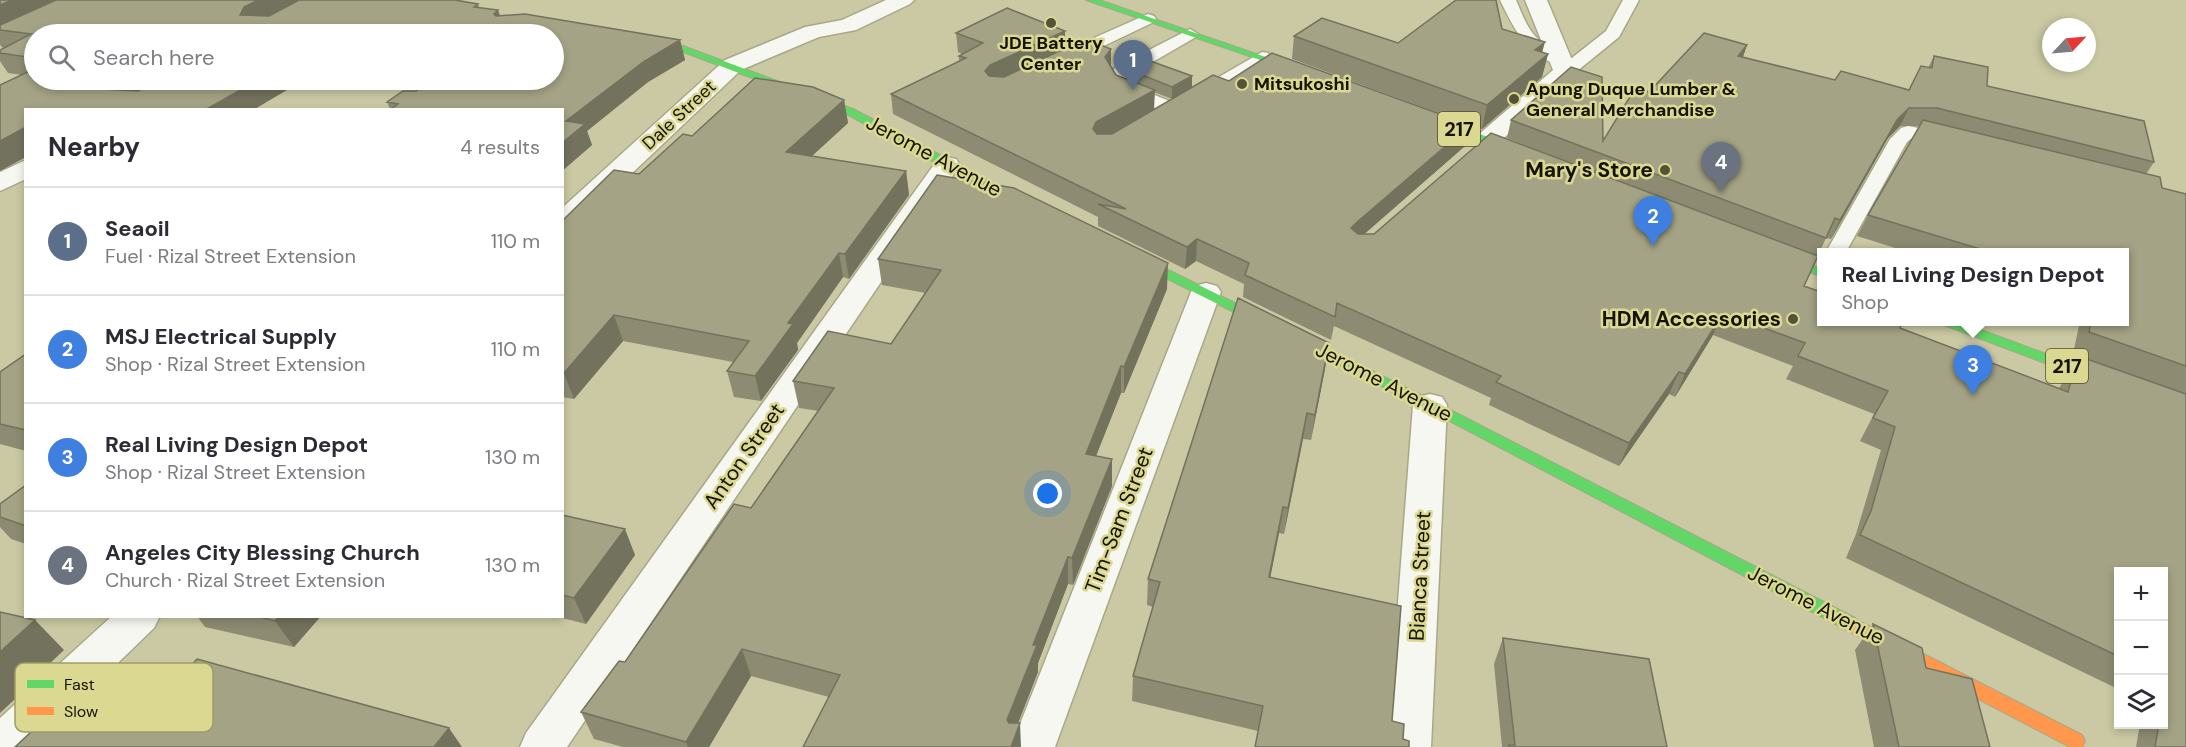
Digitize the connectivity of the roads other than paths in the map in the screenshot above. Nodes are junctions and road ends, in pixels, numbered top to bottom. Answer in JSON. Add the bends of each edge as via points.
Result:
{"nodes":[{"id":1,"x":864,"y":0,"type":"edge"},
{"id":2,"x":903,"y":0,"type":"edge"},
{"id":3,"x":1090,"y":0,"type":"edge"},
{"id":4,"x":1508,"y":0,"type":"edge"},
{"id":5,"x":1536,"y":0,"type":"edge"},
{"id":6,"x":1631,"y":0,"type":"edge"},
{"id":7,"x":1148,"y":19,"type":"junction"},
{"id":8,"x":813,"y":32,"type":"junction"},
{"id":9,"x":1190,"y":34,"type":"junction"},
{"id":10,"x":623,"y":37,"type":"edge"},
{"id":11,"x":1262,"y":57,"type":"junction"},
{"id":12,"x":733,"y":65,"type":"junction"},
{"id":13,"x":1050,"y":65,"type":"edge"},
{"id":14,"x":1563,"y":65,"type":"junction"},
{"id":15,"x":1316,"y":76,"type":"edge"},
{"id":16,"x":1173,"y":109,"type":"junction"},
{"id":17,"x":1412,"y":112,"type":"edge"},
{"id":18,"x":1155,"y":120,"type":"edge"},
{"id":19,"x":1961,"y":142,"type":"edge"},
{"id":20,"x":1479,"y":146,"type":"junction"},
{"id":21,"x":1537,"y":159,"type":"edge"},
{"id":22,"x":947,"y":165,"type":"junction"},
{"id":23,"x":24,"y":169,"type":"edge"},
{"id":24,"x":0,"y":183,"type":"edge"},
{"id":25,"x":1040,"y":211,"type":"edge"},
{"id":26,"x":564,"y":222,"type":"edge"},
{"id":27,"x":1113,"y":246,"type":"edge"},
{"id":28,"x":1756,"y":247,"type":"edge"},
{"id":29,"x":1838,"y":248,"type":"edge"},
{"id":30,"x":1817,"y":271,"type":"edge"},
{"id":31,"x":1206,"y":292,"type":"junction"},
{"id":32,"x":1962,"y":326,"type":"edge"},
{"id":33,"x":1430,"y":405,"type":"junction"},
{"id":34,"x":2186,"y":411,"type":"edge"},
{"id":35,"x":138,"y":618,"type":"edge"},
{"id":36,"x":90,"y":663,"type":"edge"},
{"id":37,"x":16,"y":732,"type":"edge"},
{"id":38,"x":2076,"y":741,"type":"dead end"},
{"id":39,"x":0,"y":747,"type":"edge"},
{"id":40,"x":542,"y":747,"type":"edge"},
{"id":41,"x":1033,"y":747,"type":"edge"},
{"id":42,"x":1409,"y":747,"type":"edge"}],
"edges":[{"from":1,"to":8,"type":"street","name":"Dale Street","via":[[828,19]]},
{"from":2,"to":8,"type":"street","name":"Dale Street","via":[[848,25]]},
{"from":3,"to":7,"type":"street"},
{"from":4,"to":14,"type":"lane","via":[[1528,41]]},
{"from":5,"to":14,"type":"street"},
{"from":6,"to":14,"type":"lane","via":[[1613,34]]},
{"from":7,"to":9,"type":"street"},
{"from":7,"to":13,"type":"lane"},
{"from":8,"to":12,"type":"street","name":"Dale Street"},
{"from":9,"to":11,"type":"street"},
{"from":9,"to":16,"type":"lane","via":[[1116,77],[1123,88]]},
{"from":10,"to":12,"type":"street","name":"Jerome Avenue","via":[[680,48]]},
{"from":11,"to":15,"type":"street"},
{"from":11,"to":16,"type":"lane"},
{"from":12,"to":22,"type":"street","name":"Jerome Avenue","via":[[849,111]]},
{"from":12,"to":26,"type":"street","name":"Dale Street"},
{"from":14,"to":20,"type":"street"},
{"from":16,"to":18,"type":"lane"},
{"from":17,"to":20,"type":"street","number":"217"},
{"from":19,"to":29,"type":"lane","via":[[1908,132],[1899,139]]},
{"from":20,"to":21,"type":"street","number":"217"},
{"from":22,"to":25,"type":"street","name":"Jerome Avenue"},
{"from":22,"to":40,"type":"street","name":"Anton Street"},
{"from":23,"to":24,"type":"street"},
{"from":27,"to":31,"type":"street","name":"Jerome Avenue"},
{"from":28,"to":30,"type":"street"},
{"from":31,"to":33,"type":"street","name":"Jerome Avenue"},
{"from":31,"to":41,"type":"street","name":"Tim-Sam Street"},
{"from":32,"to":34,"type":"street","number":"217"},
{"from":33,"to":38,"type":"street","name":"Jerome Avenue"},
{"from":33,"to":42,"type":"street","name":"Bianca Street"},
{"from":35,"to":36,"type":"street"},
{"from":37,"to":39,"type":"street"}]}
